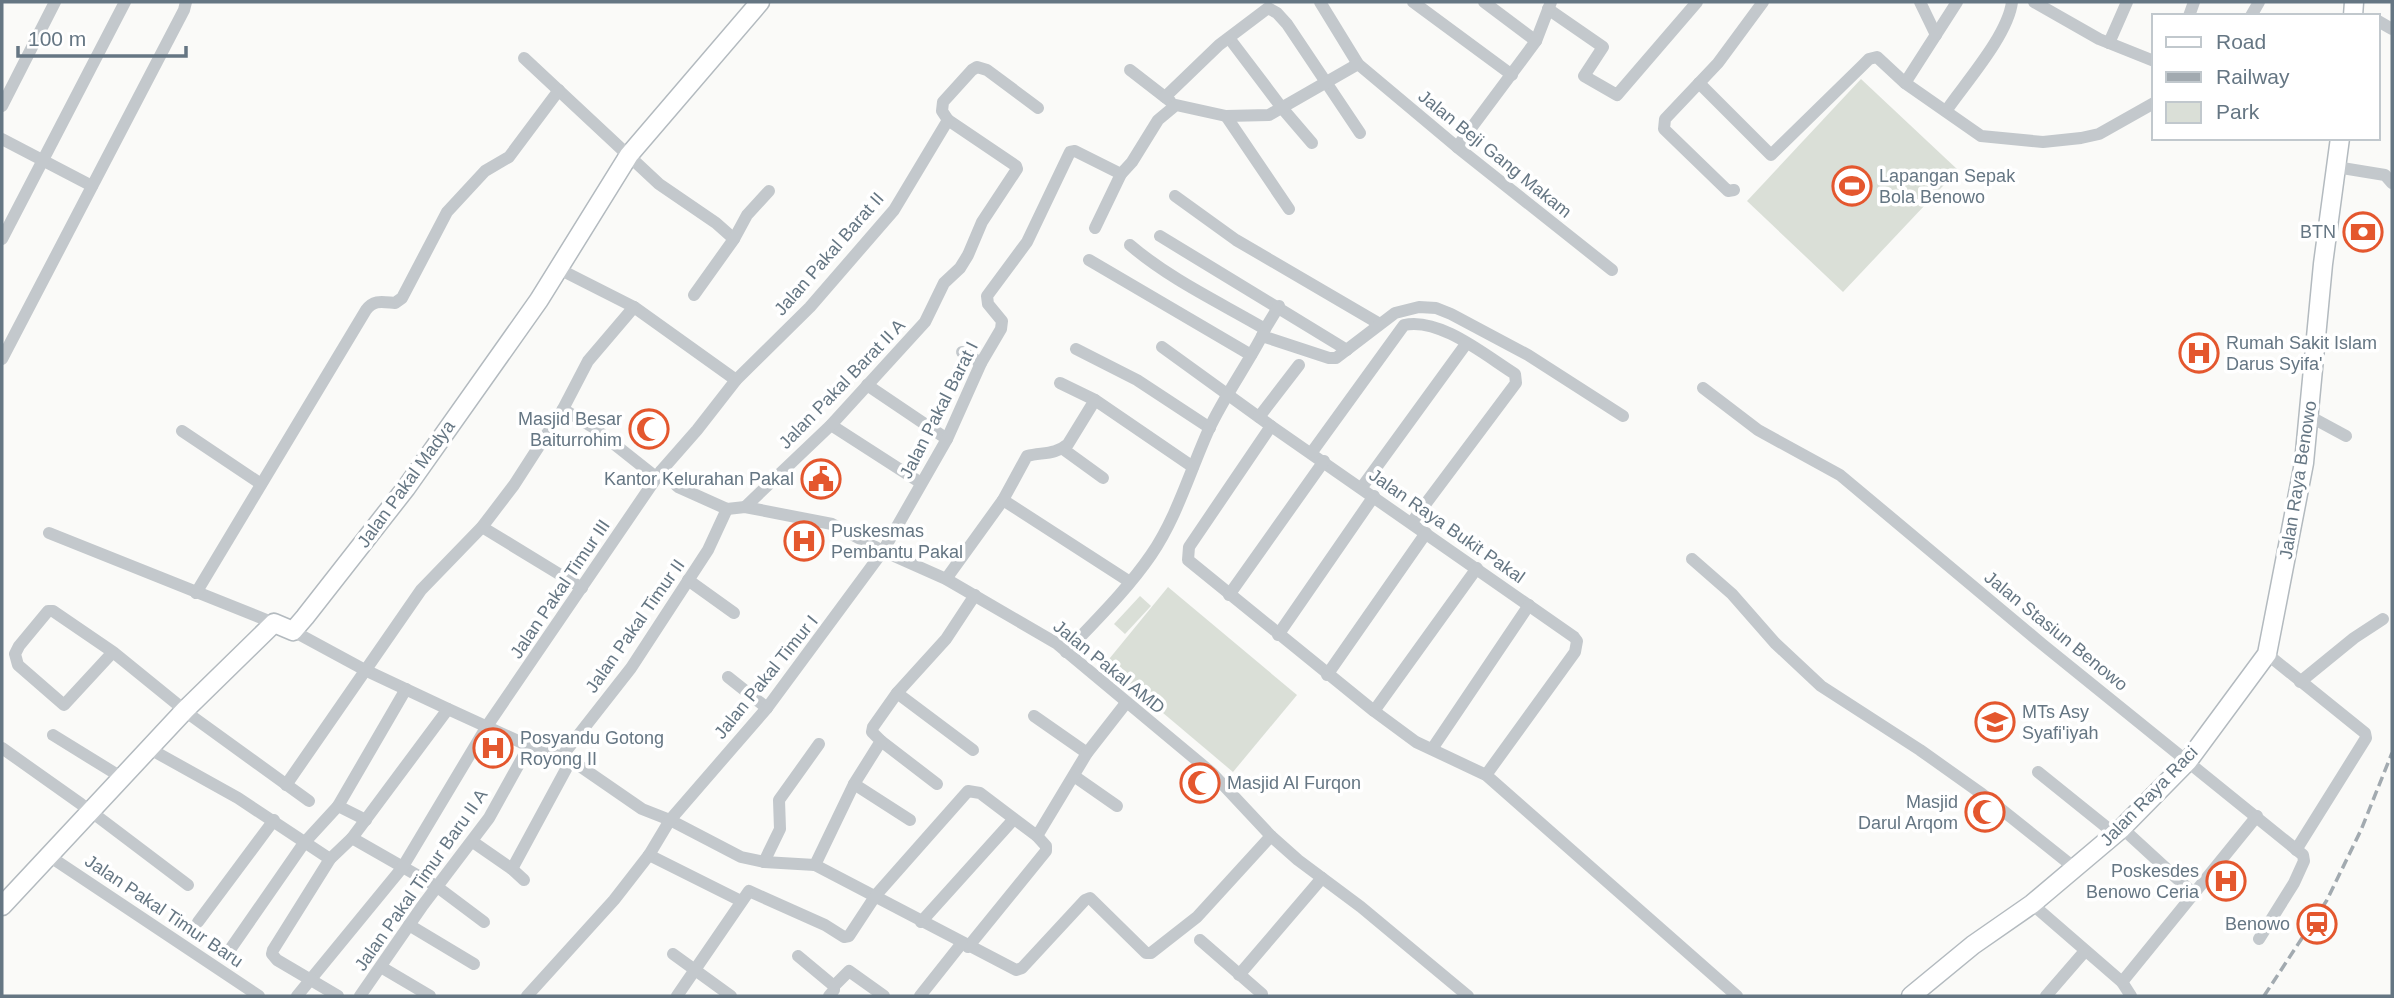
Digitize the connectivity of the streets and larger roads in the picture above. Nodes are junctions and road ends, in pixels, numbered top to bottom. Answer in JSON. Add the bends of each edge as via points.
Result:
{"nodes":[{"id":1,"x":55,"y":2,"type":"edge"},
{"id":2,"x":125,"y":2,"type":"edge"},
{"id":3,"x":186,"y":2,"type":"edge"},
{"id":4,"x":760,"y":2,"type":"edge"},
{"id":5,"x":1320,"y":2,"type":"edge"},
{"id":6,"x":1413,"y":2,"type":"edge"},
{"id":7,"x":1483,"y":2,"type":"edge"},
{"id":8,"x":1697,"y":2,"type":"edge"},
{"id":9,"x":1763,"y":2,"type":"edge"},
{"id":10,"x":1920,"y":2,"type":"edge"},
{"id":11,"x":1957,"y":2,"type":"edge"},
{"id":12,"x":2012,"y":2,"type":"edge"},
{"id":13,"x":2034,"y":2,"type":"edge"},
{"id":14,"x":2127,"y":2,"type":"edge"},
{"id":15,"x":1550,"y":5,"type":"edge"},
{"id":16,"x":1936,"y":35,"type":"junction"},
{"id":17,"x":1229,"y":38,"type":"junction"},
{"id":18,"x":1536,"y":41,"type":"junction"},
{"id":19,"x":2109,"y":43,"type":"junction"},
{"id":20,"x":524,"y":58,"type":"dead end"},
{"id":21,"x":2152,"y":60,"type":"edge"},
{"id":22,"x":1358,"y":64,"type":"junction"},
{"id":23,"x":1130,"y":70,"type":"dead end"},
{"id":24,"x":1512,"y":75,"type":"junction"},
{"id":25,"x":1327,"y":83,"type":"junction"},
{"id":26,"x":1699,"y":83,"type":"junction"},
{"id":27,"x":1905,"y":83,"type":"junction"},
{"id":28,"x":559,"y":90,"type":"junction"},
{"id":29,"x":1170,"y":101,"type":"junction"},
{"id":30,"x":2152,"y":104,"type":"edge"},
{"id":31,"x":2,"y":106,"type":"edge"},
{"id":32,"x":1038,"y":108,"type":"dead end"},
{"id":33,"x":1282,"y":108,"type":"junction"},
{"id":34,"x":1946,"y":111,"type":"junction"},
{"id":35,"x":1226,"y":116,"type":"junction"},
{"id":36,"x":948,"y":120,"type":"junction"},
{"id":37,"x":1360,"y":133,"type":"dead end"},
{"id":38,"x":2,"y":139,"type":"edge"},
{"id":39,"x":2340,"y":140,"type":"edge"},
{"id":40,"x":1312,"y":143,"type":"dead end"},
{"id":41,"x":1457,"y":147,"type":"junction"},
{"id":42,"x":629,"y":155,"type":"junction"},
{"id":43,"x":43,"y":160,"type":"junction"},
{"id":44,"x":2336,"y":167,"type":"junction"},
{"id":45,"x":1121,"y":174,"type":"junction"},
{"id":46,"x":2392,"y":183,"type":"edge"},
{"id":47,"x":92,"y":186,"type":"junction"},
{"id":48,"x":1734,"y":190,"type":"dead end"},
{"id":49,"x":769,"y":191,"type":"dead end"},
{"id":50,"x":1175,"y":196,"type":"dead end"},
{"id":51,"x":1289,"y":209,"type":"dead end"},
{"id":52,"x":1095,"y":228,"type":"dead end"},
{"id":53,"x":1160,"y":236,"type":"dead end"},
{"id":54,"x":2,"y":239,"type":"edge"},
{"id":55,"x":734,"y":239,"type":"junction"},
{"id":56,"x":1130,"y":245,"type":"dead end"},
{"id":57,"x":1089,"y":260,"type":"dead end"},
{"id":58,"x":558,"y":268,"type":"junction"},
{"id":59,"x":1612,"y":270,"type":"dead end"},
{"id":60,"x":694,"y":295,"type":"dead end"},
{"id":61,"x":1279,"y":306,"type":"junction"},
{"id":62,"x":634,"y":307,"type":"junction"},
{"id":63,"x":1378,"y":323,"type":"junction"},
{"id":64,"x":1264,"y":333,"type":"junction"},
{"id":65,"x":1466,"y":344,"type":"junction"},
{"id":66,"x":1162,"y":347,"type":"dead end"},
{"id":67,"x":1076,"y":349,"type":"dead end"},
{"id":68,"x":1348,"y":350,"type":"junction"},
{"id":69,"x":962,"y":352,"type":"dead end"},
{"id":70,"x":1251,"y":355,"type":"junction"},
{"id":71,"x":2,"y":359,"type":"edge"},
{"id":72,"x":981,"y":363,"type":"junction"},
{"id":73,"x":1299,"y":365,"type":"dead end"},
{"id":74,"x":736,"y":380,"type":"junction"},
{"id":75,"x":1060,"y":383,"type":"dead end"},
{"id":76,"x":867,"y":385,"type":"junction"},
{"id":77,"x":1703,"y":388,"type":"dead end"},
{"id":78,"x":1227,"y":393,"type":"junction"},
{"id":79,"x":1095,"y":400,"type":"junction"},
{"id":80,"x":563,"y":409,"type":"junction"},
{"id":81,"x":1623,"y":416,"type":"dead end"},
{"id":82,"x":2309,"y":416,"type":"junction"},
{"id":83,"x":1259,"y":417,"type":"junction"},
{"id":84,"x":831,"y":425,"type":"junction"},
{"id":85,"x":1271,"y":426,"type":"junction"},
{"id":86,"x":1210,"y":428,"type":"junction"},
{"id":87,"x":182,"y":431,"type":"dead end"},
{"id":88,"x":2346,"y":436,"type":"dead end"},
{"id":89,"x":947,"y":439,"type":"junction"},
{"id":90,"x":1063,"y":449,"type":"junction"},
{"id":91,"x":1312,"y":452,"type":"junction"},
{"id":92,"x":1324,"y":461,"type":"junction"},
{"id":93,"x":1193,"y":467,"type":"junction"},
{"id":94,"x":659,"y":475,"type":"junction"},
{"id":95,"x":1103,"y":478,"type":"dead end"},
{"id":96,"x":921,"y":483,"type":"junction"},
{"id":97,"x":261,"y":484,"type":"junction"},
{"id":98,"x":1362,"y":487,"type":"junction"},
{"id":99,"x":1374,"y":496,"type":"junction"},
{"id":100,"x":1003,"y":500,"type":"junction"},
{"id":101,"x":745,"y":507,"type":"junction"},
{"id":102,"x":727,"y":509,"type":"junction"},
{"id":103,"x":1412,"y":522,"type":"junction"},
{"id":104,"x":482,"y":527,"type":"junction"},
{"id":105,"x":49,"y":533,"type":"dead end"},
{"id":106,"x":1426,"y":533,"type":"junction"},
{"id":107,"x":883,"y":551,"type":"junction"},
{"id":108,"x":1692,"y":559,"type":"dead end"},
{"id":109,"x":1477,"y":568,"type":"junction"},
{"id":110,"x":946,"y":579,"type":"junction"},
{"id":111,"x":688,"y":580,"type":"junction"},
{"id":112,"x":1130,"y":582,"type":"junction"},
{"id":113,"x":582,"y":588,"type":"junction"},
{"id":114,"x":196,"y":593,"type":"junction"},
{"id":115,"x":975,"y":595,"type":"junction"},
{"id":116,"x":1229,"y":595,"type":"junction"},
{"id":117,"x":1529,"y":605,"type":"junction"},
{"id":118,"x":734,"y":613,"type":"dead end"},
{"id":119,"x":2383,"y":620,"type":"dead end"},
{"id":120,"x":274,"y":624,"type":"junction"},
{"id":121,"x":293,"y":631,"type":"junction"},
{"id":122,"x":1278,"y":635,"type":"junction"},
{"id":123,"x":113,"y":652,"type":"junction"},
{"id":124,"x":1066,"y":652,"type":"junction"},
{"id":125,"x":2267,"y":654,"type":"junction"},
{"id":126,"x":365,"y":670,"type":"junction"},
{"id":127,"x":1327,"y":675,"type":"junction"},
{"id":128,"x":728,"y":677,"type":"dead end"},
{"id":129,"x":2300,"y":682,"type":"junction"},
{"id":130,"x":406,"y":689,"type":"junction"},
{"id":131,"x":897,"y":693,"type":"junction"},
{"id":132,"x":1126,"y":703,"type":"junction"},
{"id":133,"x":767,"y":708,"type":"junction"},
{"id":134,"x":448,"y":709,"type":"junction"},
{"id":135,"x":184,"y":710,"type":"junction"},
{"id":136,"x":1374,"y":711,"type":"junction"},
{"id":137,"x":1034,"y":716,"type":"dead end"},
{"id":138,"x":487,"y":726,"type":"junction"},
{"id":139,"x":53,"y":735,"type":"dead end"},
{"id":140,"x":881,"y":741,"type":"junction"},
{"id":141,"x":819,"y":744,"type":"dead end"},
{"id":142,"x":529,"y":746,"type":"junction"},
{"id":143,"x":2,"y":748,"type":"edge"},
{"id":144,"x":150,"y":748,"type":"junction"},
{"id":145,"x":1432,"y":749,"type":"junction"},
{"id":146,"x":973,"y":750,"type":"dead end"},
{"id":147,"x":1087,"y":753,"type":"junction"},
{"id":148,"x":566,"y":758,"type":"junction"},
{"id":149,"x":2188,"y":761,"type":"junction"},
{"id":150,"x":2038,"y":772,"type":"dead end"},
{"id":151,"x":1486,"y":775,"type":"junction"},
{"id":152,"x":1074,"y":776,"type":"junction"},
{"id":153,"x":121,"y":777,"type":"junction"},
{"id":154,"x":854,"y":784,"type":"junction"},
{"id":155,"x":937,"y":784,"type":"dead end"},
{"id":156,"x":286,"y":785,"type":"junction"},
{"id":157,"x":309,"y":801,"type":"dead end"},
{"id":158,"x":338,"y":806,"type":"junction"},
{"id":159,"x":1117,"y":806,"type":"dead end"},
{"id":160,"x":90,"y":811,"type":"junction"},
{"id":161,"x":2257,"y":816,"type":"junction"},
{"id":162,"x":274,"y":820,"type":"junction"},
{"id":163,"x":366,"y":820,"type":"junction"},
{"id":164,"x":670,"y":820,"type":"junction"},
{"id":165,"x":910,"y":820,"type":"dead end"},
{"id":166,"x":1013,"y":820,"type":"junction"},
{"id":167,"x":2118,"y":831,"type":"junction"},
{"id":168,"x":1037,"y":836,"type":"junction"},
{"id":169,"x":1271,"y":836,"type":"junction"},
{"id":170,"x":352,"y":838,"type":"junction"},
{"id":171,"x":472,"y":842,"type":"junction"},
{"id":172,"x":304,"y":843,"type":"junction"},
{"id":173,"x":2296,"y":850,"type":"junction"},
{"id":174,"x":649,"y":855,"type":"junction"},
{"id":175,"x":49,"y":856,"type":"junction"},
{"id":176,"x":330,"y":859,"type":"junction"},
{"id":177,"x":764,"y":862,"type":"junction"},
{"id":178,"x":815,"y":865,"type":"junction"},
{"id":179,"x":402,"y":868,"type":"junction"},
{"id":180,"x":512,"y":869,"type":"junction"},
{"id":181,"x":2076,"y":869,"type":"junction"},
{"id":182,"x":1322,"y":878,"type":"junction"},
{"id":183,"x":524,"y":880,"type":"dead end"},
{"id":184,"x":188,"y":886,"type":"dead end"},
{"id":185,"x":436,"y":886,"type":"junction"},
{"id":186,"x":2194,"y":894,"type":"junction"},
{"id":187,"x":873,"y":900,"type":"junction"},
{"id":188,"x":741,"y":901,"type":"junction"},
{"id":189,"x":2032,"y":904,"type":"junction"},
{"id":190,"x":2,"y":906,"type":"edge"},
{"id":191,"x":198,"y":922,"type":"dead end"},
{"id":192,"x":484,"y":922,"type":"dead end"},
{"id":193,"x":921,"y":922,"type":"junction"},
{"id":194,"x":409,"y":925,"type":"junction"},
{"id":195,"x":2259,"y":939,"type":"dead end"},
{"id":196,"x":1200,"y":940,"type":"dead end"},
{"id":197,"x":959,"y":950,"type":"junction"},
{"id":198,"x":229,"y":951,"type":"dead end"},
{"id":199,"x":2085,"y":951,"type":"junction"},
{"id":200,"x":673,"y":954,"type":"dead end"},
{"id":201,"x":798,"y":956,"type":"dead end"},
{"id":202,"x":474,"y":964,"type":"dead end"},
{"id":203,"x":381,"y":967,"type":"junction"},
{"id":204,"x":696,"y":971,"type":"junction"},
{"id":205,"x":1239,"y":975,"type":"junction"},
{"id":206,"x":309,"y":979,"type":"junction"},
{"id":207,"x":2122,"y":982,"type":"junction"},
{"id":208,"x":832,"y":991,"type":"edge"},
{"id":209,"x":1262,"y":994,"type":"dead end"},
{"id":210,"x":259,"y":996,"type":"edge"},
{"id":211,"x":297,"y":996,"type":"edge"},
{"id":212,"x":338,"y":996,"type":"edge"},
{"id":213,"x":360,"y":996,"type":"edge"},
{"id":214,"x":430,"y":996,"type":"edge"},
{"id":215,"x":527,"y":996,"type":"edge"},
{"id":216,"x":677,"y":996,"type":"edge"},
{"id":217,"x":731,"y":996,"type":"edge"},
{"id":218,"x":884,"y":996,"type":"edge"},
{"id":219,"x":920,"y":996,"type":"edge"},
{"id":220,"x":1468,"y":996,"type":"edge"},
{"id":221,"x":1737,"y":996,"type":"edge"},
{"id":222,"x":1911,"y":996,"type":"edge"},
{"id":223,"x":2046,"y":996,"type":"edge"},
{"id":224,"x":2131,"y":996,"type":"edge"}],
"edges":[{"from":1,"to":31,"type":"street"},
{"from":2,"to":43,"type":"street"},
{"from":3,"to":47,"type":"street"},
{"from":4,"to":42,"type":"street","name":"Jalan Pakal Madya"},
{"from":5,"to":22,"type":"street","name":"Jalan Beji Gang Makam"},
{"from":6,"to":24,"type":"street"},
{"from":7,"to":18,"type":"street"},
{"from":8,"to":15,"type":"street","via":[[1617,95],[1584,73],[1603,47]]},
{"from":9,"to":26,"type":"street"},
{"from":10,"to":16,"type":"street"},
{"from":11,"to":16,"type":"street"},
{"from":12,"to":34,"type":"street","via":[[1998,37]]},
{"from":13,"to":19,"type":"street"},
{"from":14,"to":19,"type":"street"},
{"from":15,"to":18,"type":"street"},
{"from":16,"to":27,"type":"street"},
{"from":17,"to":25,"type":"street","via":[[1266,8],[1272,9]]},
{"from":17,"to":29,"type":"street"},
{"from":17,"to":33,"type":"street"},
{"from":18,"to":24,"type":"street"},
{"from":19,"to":21,"type":"street"},
{"from":20,"to":28,"type":"street"},
{"from":22,"to":25,"type":"street"},
{"from":22,"to":41,"type":"street","name":"Jalan Beji Gang Makam"},
{"from":23,"to":29,"type":"street"},
{"from":24,"to":41,"type":"street"},
{"from":25,"to":33,"type":"street"},
{"from":25,"to":37,"type":"street"},
{"from":26,"to":27,"type":"street","via":[[1771,155],[1869,59],[1877,57]]},
{"from":26,"to":48,"type":"street","via":[[1665,120],[1664,130],[1728,191]]},
{"from":27,"to":34,"type":"street"},
{"from":28,"to":42,"type":"street"},
{"from":28,"to":97,"type":"street","via":[[509,157],[485,171],[447,212],[402,298],[395,303],[370,304]]},
{"from":29,"to":35,"type":"street"},
{"from":29,"to":45,"type":"street"},
{"from":30,"to":34,"type":"street","via":[[2099,134],[2043,142],[1981,136]]},
{"from":32,"to":36,"type":"street","name":"Jalan Pakal Barat II","via":[[977,67],[943,102]]},
{"from":33,"to":35,"type":"street","via":[[1269,115]]},
{"from":33,"to":40,"type":"street"},
{"from":35,"to":51,"type":"street"},
{"from":36,"to":74,"type":"street","name":"Jalan Pakal Barat II","via":[[894,210],[810,307]]},
{"from":36,"to":76,"type":"street","name":"Jalan Pakal Barat II A","via":[[1017,169],[982,222],[964,261],[944,283],[925,322]]},
{"from":38,"to":43,"type":"street"},
{"from":39,"to":44,"type":"street","name":"Jalan Raya Benowo"},
{"from":41,"to":59,"type":"street","name":"Jalan Beji Gang Makam"},
{"from":42,"to":55,"type":"street","via":[[659,184]]},
{"from":42,"to":58,"type":"street","name":"Jalan Pakal Madya"},
{"from":43,"to":47,"type":"street"},
{"from":43,"to":54,"type":"street"},
{"from":44,"to":46,"type":"street","via":[[2385,175]]},
{"from":44,"to":82,"type":"street","name":"Jalan Raya Benowo"},
{"from":45,"to":52,"type":"street"},
{"from":45,"to":72,"type":"street","name":"Jalan Pakal Barat I","via":[[1070,152],[1027,242],[987,296],[1002,321]]},
{"from":47,"to":71,"type":"street"},
{"from":49,"to":55,"type":"street","via":[[747,215]]},
{"from":50,"to":63,"type":"street","via":[[1237,240]]},
{"from":53,"to":61,"type":"street"},
{"from":55,"to":60,"type":"street"},
{"from":56,"to":64,"type":"street","via":[[1167,274]]},
{"from":57,"to":70,"type":"street"},
{"from":58,"to":62,"type":"street"},
{"from":58,"to":121,"type":"street","name":"Jalan Pakal Madya","via":[[406,488]]},
{"from":61,"to":64,"type":"street"},
{"from":61,"to":68,"type":"street"},
{"from":62,"to":74,"type":"street"},
{"from":62,"to":80,"type":"street","via":[[588,360]]},
{"from":63,"to":68,"type":"street"},
{"from":63,"to":81,"type":"street","via":[[1395,313],[1436,308],[1528,355]]},
{"from":64,"to":68,"type":"street","via":[[1329,358]]},
{"from":64,"to":70,"type":"street"},
{"from":65,"to":91,"type":"street","via":[[1441,329],[1411,324],[1401,328]]},
{"from":65,"to":98,"type":"street"},
{"from":65,"to":103,"type":"street","via":[[1515,374],[1517,380]]},
{"from":66,"to":78,"type":"street","name":"Jalan Raya Bukit Pakal"},
{"from":67,"to":86,"type":"street","via":[[1136,380]]},
{"from":69,"to":72,"type":"street"},
{"from":70,"to":78,"type":"street"},
{"from":72,"to":89,"type":"street","name":"Jalan Pakal Barat I"},
{"from":73,"to":83,"type":"street"},
{"from":74,"to":94,"type":"street"},
{"from":75,"to":79,"type":"street"},
{"from":76,"to":84,"type":"street","name":"Jalan Pakal Barat II A"},
{"from":76,"to":89,"type":"street"},
{"from":77,"to":149,"type":"street","name":"Jalan Stasiun Benowo","via":[[1758,429],[1840,475]]},
{"from":78,"to":83,"type":"street","name":"Jalan Raya Bukit Pakal"},
{"from":78,"to":86,"type":"street"},
{"from":79,"to":90,"type":"street"},
{"from":79,"to":93,"type":"street"},
{"from":80,"to":94,"type":"street"},
{"from":80,"to":104,"type":"street"},
{"from":82,"to":88,"type":"street"},
{"from":82,"to":125,"type":"street","name":"Jalan Raya Benowo"},
{"from":83,"to":85,"type":"street","name":"Jalan Raya Bukit Pakal"},
{"from":84,"to":96,"type":"street"},
{"from":84,"to":101,"type":"street","name":"Jalan Pakal Barat II A"},
{"from":85,"to":91,"type":"street","name":"Jalan Raya Bukit Pakal"},
{"from":85,"to":116,"type":"street","via":[[1186,556]]},
{"from":86,"to":93,"type":"street"},
{"from":87,"to":97,"type":"street"},
{"from":89,"to":96,"type":"street","name":"Jalan Pakal Barat I"},
{"from":90,"to":95,"type":"street"},
{"from":90,"to":100,"type":"street","via":[[1027,456]]},
{"from":91,"to":92,"type":"street","name":"Jalan Raya Bukit Pakal"},
{"from":92,"to":98,"type":"street","name":"Jalan Raya Bukit Pakal"},
{"from":92,"to":116,"type":"street"},
{"from":93,"to":112,"type":"street","via":[[1169,524]]},
{"from":94,"to":102,"type":"street"},
{"from":94,"to":113,"type":"street","name":"Jalan Pakal Timur III"},
{"from":96,"to":107,"type":"street","name":"Jalan Pakal Barat I"},
{"from":97,"to":114,"type":"street"},
{"from":98,"to":99,"type":"street","name":"Jalan Raya Bukit Pakal"},
{"from":99,"to":103,"type":"street","name":"Jalan Raya Bukit Pakal"},
{"from":99,"to":122,"type":"street"},
{"from":100,"to":110,"type":"street"},
{"from":100,"to":112,"type":"street"},
{"from":101,"to":102,"type":"street","name":"Jalan Pakal AMD"},
{"from":101,"to":107,"type":"street","name":"Jalan Pakal AMD","via":[[832,524]]},
{"from":102,"to":111,"type":"street","name":"Jalan Pakal Timur II"},
{"from":103,"to":106,"type":"street","name":"Jalan Raya Bukit Pakal"},
{"from":104,"to":113,"type":"street"},
{"from":104,"to":126,"type":"street","via":[[421,590]]},
{"from":105,"to":114,"type":"street"},
{"from":106,"to":109,"type":"street","name":"Jalan Raya Bukit Pakal"},
{"from":106,"to":127,"type":"street"},
{"from":107,"to":110,"type":"street","name":"Jalan Pakal AMD"},
{"from":107,"to":133,"type":"street","name":"Jalan Pakal Timur I"},
{"from":108,"to":181,"type":"street","via":[[1821,685],[1961,779]]},
{"from":109,"to":117,"type":"street","name":"Jalan Raya Bukit Pakal"},
{"from":109,"to":136,"type":"street"},
{"from":110,"to":115,"type":"street","name":"Jalan Pakal AMD"},
{"from":111,"to":118,"type":"street"},
{"from":111,"to":148,"type":"street","name":"Jalan Pakal Timur II"},
{"from":112,"to":124,"type":"street"},
{"from":113,"to":138,"type":"street","name":"Jalan Pakal Timur III"},
{"from":114,"to":120,"type":"street"},
{"from":115,"to":124,"type":"street","name":"Jalan Pakal AMD"},
{"from":115,"to":131,"type":"street","via":[[939,648]]},
{"from":116,"to":122,"type":"street"},
{"from":117,"to":145,"type":"street"},
{"from":117,"to":151,"type":"street","name":"Jalan Raya Bukit Pakal","via":[[1574,637],[1577,646]]},
{"from":119,"to":129,"type":"street"},
{"from":120,"to":121,"type":"street"},
{"from":120,"to":135,"type":"street"},
{"from":121,"to":126,"type":"street"},
{"from":122,"to":127,"type":"street"},
{"from":123,"to":123,"type":"street","via":[[64,705],[18,665],[15,654],[50,610]]},
{"from":123,"to":135,"type":"street"},
{"from":124,"to":132,"type":"street","name":"Jalan Pakal AMD"},
{"from":125,"to":129,"type":"street"},
{"from":125,"to":149,"type":"street","name":"Jalan Raya Raci"},
{"from":126,"to":130,"type":"street"},
{"from":126,"to":156,"type":"street"},
{"from":127,"to":136,"type":"street"},
{"from":128,"to":133,"type":"street"},
{"from":129,"to":173,"type":"street","via":[[2364,730],[2366,738]]},
{"from":130,"to":134,"type":"street"},
{"from":130,"to":158,"type":"street"},
{"from":131,"to":140,"type":"street","via":[[873,727]]},
{"from":131,"to":146,"type":"street"},
{"from":132,"to":147,"type":"street"},
{"from":132,"to":169,"type":"street","name":"Jalan Pakal AMD","via":[[1212,773]]},
{"from":133,"to":164,"type":"street","name":"Jalan Pakal Timur I"},
{"from":134,"to":138,"type":"street"},
{"from":134,"to":163,"type":"street"},
{"from":135,"to":144,"type":"street"},
{"from":135,"to":156,"type":"street"},
{"from":136,"to":145,"type":"street"},
{"from":137,"to":147,"type":"street"},
{"from":138,"to":142,"type":"street"},
{"from":138,"to":179,"type":"street"},
{"from":139,"to":153,"type":"street"},
{"from":140,"to":154,"type":"street"},
{"from":140,"to":155,"type":"street"},
{"from":141,"to":177,"type":"street","via":[[779,800],[780,830]]},
{"from":142,"to":148,"type":"street"},
{"from":142,"to":171,"type":"street","name":"Jalan Pakal Timur Baru II A"},
{"from":143,"to":160,"type":"street"},
{"from":144,"to":153,"type":"street"},
{"from":144,"to":162,"type":"street"},
{"from":145,"to":151,"type":"street"},
{"from":147,"to":152,"type":"street"},
{"from":148,"to":164,"type":"street","via":[[642,809]]},
{"from":148,"to":180,"type":"street","name":"Jalan Pakal Timur II"},
{"from":149,"to":161,"type":"street","name":"Jalan Stasiun Benowo"},
{"from":149,"to":167,"type":"street","name":"Jalan Raya Raci"},
{"from":150,"to":167,"type":"street"},
{"from":151,"to":221,"type":"street"},
{"from":152,"to":159,"type":"street"},
{"from":152,"to":168,"type":"street"},
{"from":153,"to":160,"type":"street"},
{"from":154,"to":165,"type":"street"},
{"from":154,"to":178,"type":"street"},
{"from":156,"to":157,"type":"street"},
{"from":158,"to":163,"type":"street"},
{"from":158,"to":172,"type":"street"},
{"from":160,"to":175,"type":"street"},
{"from":160,"to":184,"type":"street"},
{"from":161,"to":173,"type":"street","name":"Jalan Stasiun Benowo"},
{"from":161,"to":186,"type":"street"},
{"from":162,"to":172,"type":"street"},
{"from":162,"to":191,"type":"street"},
{"from":163,"to":170,"type":"street"},
{"from":164,"to":174,"type":"street","name":"Jalan Pakal Timur I"},
{"from":164,"to":177,"type":"street","via":[[741,857]]},
{"from":166,"to":168,"type":"street"},
{"from":166,"to":187,"type":"street","via":[[980,793],[968,791]]},
{"from":166,"to":193,"type":"street"},
{"from":167,"to":181,"type":"street","name":"Jalan Raya Raci"},
{"from":167,"to":186,"type":"street"},
{"from":168,"to":197,"type":"street","via":[[1046,851]]},
{"from":169,"to":182,"type":"street","name":"Jalan Pakal AMD"},
{"from":169,"to":197,"type":"street","via":[[1197,916],[1151,953],[1090,898],[1022,968],[1016,970]]},
{"from":170,"to":176,"type":"street"},
{"from":170,"to":179,"type":"street"},
{"from":171,"to":180,"type":"street"},
{"from":171,"to":185,"type":"street","name":"Jalan Pakal Timur Baru II A"},
{"from":172,"to":176,"type":"street"},
{"from":172,"to":198,"type":"street"},
{"from":173,"to":195,"type":"street","via":[[2304,861]]},
{"from":174,"to":188,"type":"street"},
{"from":174,"to":215,"type":"street","name":"Jalan Pakal Timur I"},
{"from":175,"to":190,"type":"street"},
{"from":175,"to":210,"type":"street","name":"Jalan Pakal Timur Baru"},
{"from":176,"to":206,"type":"street","via":[[272,954]]},
{"from":177,"to":178,"type":"street"},
{"from":178,"to":187,"type":"street"},
{"from":179,"to":185,"type":"street"},
{"from":179,"to":206,"type":"street"},
{"from":180,"to":183,"type":"street"},
{"from":181,"to":189,"type":"street","name":"Jalan Raya Raci"},
{"from":182,"to":205,"type":"street"},
{"from":182,"to":220,"type":"street","name":"Jalan Pakal AMD"},
{"from":185,"to":192,"type":"street"},
{"from":185,"to":194,"type":"street","name":"Jalan Pakal Timur Baru II A"},
{"from":186,"to":207,"type":"street"},
{"from":187,"to":188,"type":"street","via":[[846,937],[753,892]]},
{"from":187,"to":193,"type":"street"},
{"from":188,"to":204,"type":"street"},
{"from":189,"to":199,"type":"street"},
{"from":189,"to":222,"type":"street","name":"Jalan Raya Raci"},
{"from":193,"to":197,"type":"street"},
{"from":194,"to":202,"type":"street"},
{"from":194,"to":203,"type":"street","name":"Jalan Pakal Timur Baru II A"},
{"from":196,"to":205,"type":"street"},
{"from":197,"to":219,"type":"street"},
{"from":199,"to":207,"type":"street"},
{"from":199,"to":223,"type":"street"},
{"from":200,"to":204,"type":"street"},
{"from":201,"to":208,"type":"street"},
{"from":203,"to":213,"type":"street","name":"Jalan Pakal Timur Baru II A"},
{"from":203,"to":214,"type":"street"},
{"from":204,"to":216,"type":"street"},
{"from":204,"to":217,"type":"street"},
{"from":205,"to":209,"type":"street"},
{"from":206,"to":211,"type":"street"},
{"from":206,"to":212,"type":"street"},
{"from":207,"to":224,"type":"street"},
{"from":208,"to":218,"type":"street","via":[[849,971]]}]}
